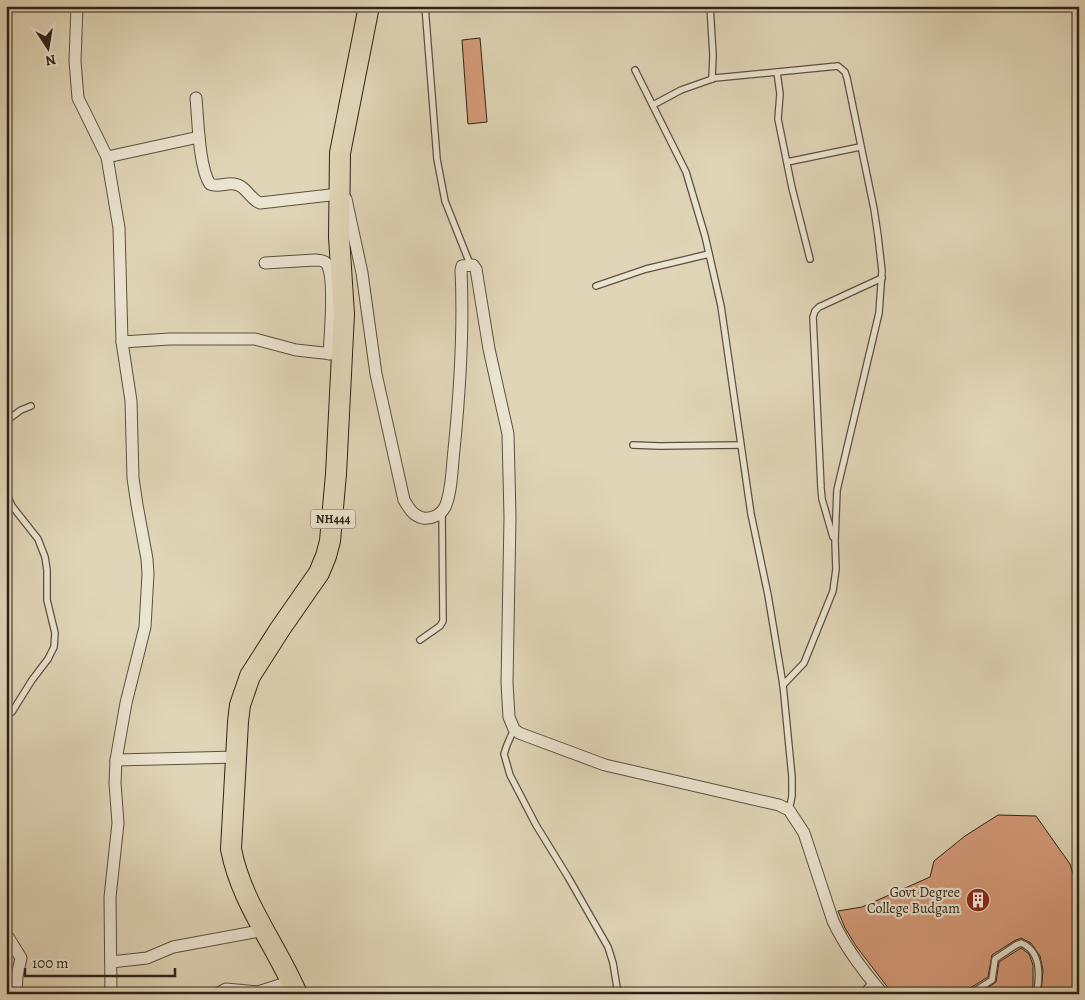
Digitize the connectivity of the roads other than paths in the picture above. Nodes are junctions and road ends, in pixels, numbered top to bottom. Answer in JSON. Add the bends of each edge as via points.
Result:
{"nodes":[{"id":1,"x":77,"y":6,"type":"edge"},
{"id":2,"x":369,"y":6,"type":"edge"},
{"id":3,"x":425,"y":6,"type":"edge"},
{"id":4,"x":710,"y":6,"type":"edge"},
{"id":5,"x":634,"y":70,"type":"dead end"},
{"id":6,"x":777,"y":72,"type":"junction"},
{"id":7,"x":712,"y":79,"type":"junction"},
{"id":8,"x":196,"y":98,"type":"dead end"},
{"id":9,"x":652,"y":106,"type":"junction"},
{"id":10,"x":200,"y":136,"type":"junction"},
{"id":11,"x":860,"y":147,"type":"junction"},
{"id":12,"x":107,"y":157,"type":"junction"},
{"id":13,"x":787,"y":162,"type":"junction"},
{"id":14,"x":339,"y":185,"type":"junction"},
{"id":15,"x":709,"y":254,"type":"junction"},
{"id":16,"x":810,"y":259,"type":"dead end"},
{"id":17,"x":265,"y":263,"type":"dead end"},
{"id":18,"x":470,"y":264,"type":"junction"},
{"id":19,"x":882,"y":278,"type":"junction"},
{"id":20,"x":596,"y":286,"type":"dead end"},
{"id":21,"x":122,"y":342,"type":"junction"},
{"id":22,"x":336,"y":355,"type":"junction"},
{"id":23,"x":31,"y":406,"type":"dead end"},
{"id":24,"x":6,"y":421,"type":"edge"},
{"id":25,"x":633,"y":444,"type":"dead end"},
{"id":26,"x":740,"y":445,"type":"junction"},
{"id":27,"x":6,"y":492,"type":"edge"},
{"id":28,"x":442,"y":512,"type":"junction"},
{"id":29,"x":835,"y":541,"type":"junction"},
{"id":30,"x":420,"y":640,"type":"dead end"},
{"id":31,"x":783,"y":685,"type":"junction"},
{"id":32,"x":6,"y":715,"type":"edge"},
{"id":33,"x":514,"y":730,"type":"junction"},
{"id":34,"x":237,"y":757,"type":"junction"},
{"id":35,"x":116,"y":760,"type":"junction"},
{"id":36,"x":789,"y":810,"type":"junction"},
{"id":37,"x":265,"y":930,"type":"junction"},
{"id":38,"x":8,"y":937,"type":"dead end"},
{"id":39,"x":111,"y":962,"type":"junction"},
{"id":40,"x":872,"y":982,"type":"junction"},
{"id":41,"x":295,"y":988,"type":"edge"},
{"id":42,"x":1037,"y":991,"type":"dead end"},
{"id":43,"x":16,"y":994,"type":"edge"},
{"id":44,"x":111,"y":994,"type":"edge"},
{"id":45,"x":217,"y":994,"type":"edge"},
{"id":46,"x":618,"y":994,"type":"edge"},
{"id":47,"x":862,"y":994,"type":"edge"},
{"id":48,"x":883,"y":994,"type":"edge"},
{"id":49,"x":970,"y":994,"type":"edge"}],
"edges":[{"from":1,"to":12,"type":"street","via":[[78,98]]},
{"from":2,"to":14,"type":"highway","number":"NH444","via":[[340,153]]},
{"from":3,"to":18,"type":"lane","via":[[440,176],[445,201]]},
{"from":4,"to":7,"type":"lane"},
{"from":5,"to":9,"type":"lane"},
{"from":6,"to":7,"type":"lane"},
{"from":6,"to":11,"type":"lane","via":[[842,68],[847,78]]},
{"from":6,"to":13,"type":"lane","via":[[778,116]]},
{"from":7,"to":9,"type":"lane","via":[[680,90]]},
{"from":8,"to":10,"type":"street"},
{"from":9,"to":15,"type":"lane","via":[[686,172]]},
{"from":10,"to":12,"type":"street"},
{"from":10,"to":14,"type":"street","via":[[208,181],[212,185],[236,184],[257,202]]},
{"from":11,"to":13,"type":"lane"},
{"from":11,"to":19,"type":"lane","via":[[874,209]]},
{"from":12,"to":21,"type":"street","via":[[119,228]]},
{"from":13,"to":16,"type":"lane"},
{"from":14,"to":22,"type":"highway","number":"NH444","via":[[344,314]]},
{"from":14,"to":28,"type":"street","via":[[358,249],[376,374],[404,500],[411,512],[423,518]]},
{"from":15,"to":20,"type":"lane","via":[[646,268]]},
{"from":15,"to":26,"type":"lane","via":[[726,337]]},
{"from":17,"to":22,"type":"street","via":[[322,260],[325,263],[331,282]]},
{"from":18,"to":28,"type":"street","via":[[462,266],[461,270],[462,355],[452,469],[448,498]]},
{"from":18,"to":33,"type":"street","via":[[476,269],[508,434],[508,683],[509,717]]},
{"from":19,"to":29,"type":"lane","via":[[878,313],[838,490]]},
{"from":19,"to":29,"type":"lane","via":[[815,311],[820,488]]},
{"from":21,"to":22,"type":"street","via":[[248,339]]},
{"from":21,"to":35,"type":"street","via":[[131,401],[134,487],[148,574],[145,627]]},
{"from":22,"to":34,"type":"highway","number":"NH444","via":[[333,518],[326,556],[314,580],[250,676],[240,705]]},
{"from":23,"to":24,"type":"lane"},
{"from":25,"to":26,"type":"lane"},
{"from":26,"to":31,"type":"lane"},
{"from":27,"to":32,"type":"lane","via":[[12,506],[38,539],[45,557],[47,600],[56,634],[48,659],[12,712]]},
{"from":28,"to":30,"type":"lane","via":[[444,621]]},
{"from":29,"to":31,"type":"lane","via":[[836,569],[832,591],[804,663]]},
{"from":31,"to":36,"type":"lane","via":[[792,777]]},
{"from":33,"to":36,"type":"street","via":[[605,765]]},
{"from":33,"to":46,"type":"lane","via":[[504,754],[510,775],[608,947]]},
{"from":34,"to":35,"type":"street"},
{"from":34,"to":37,"type":"highway","number":"NH444","via":[[231,849],[241,884]]},
{"from":35,"to":39,"type":"street","via":[[118,823],[110,897]]},
{"from":36,"to":40,"type":"street","via":[[804,833],[838,933]]},
{"from":37,"to":39,"type":"street","via":[[173,947],[147,958]]},
{"from":37,"to":41,"type":"highway","number":"NH444"},
{"from":38,"to":43,"type":"street","via":[[21,958]]},
{"from":39,"to":44,"type":"street"},
{"from":40,"to":47,"type":"lane"},
{"from":40,"to":48,"type":"street"},
{"from":41,"to":45,"type":"street","via":[[258,992],[226,989]]},
{"from":42,"to":49,"type":"lane","via":[[1038,964],[1031,951],[1021,943],[998,956],[992,980]]}]}
